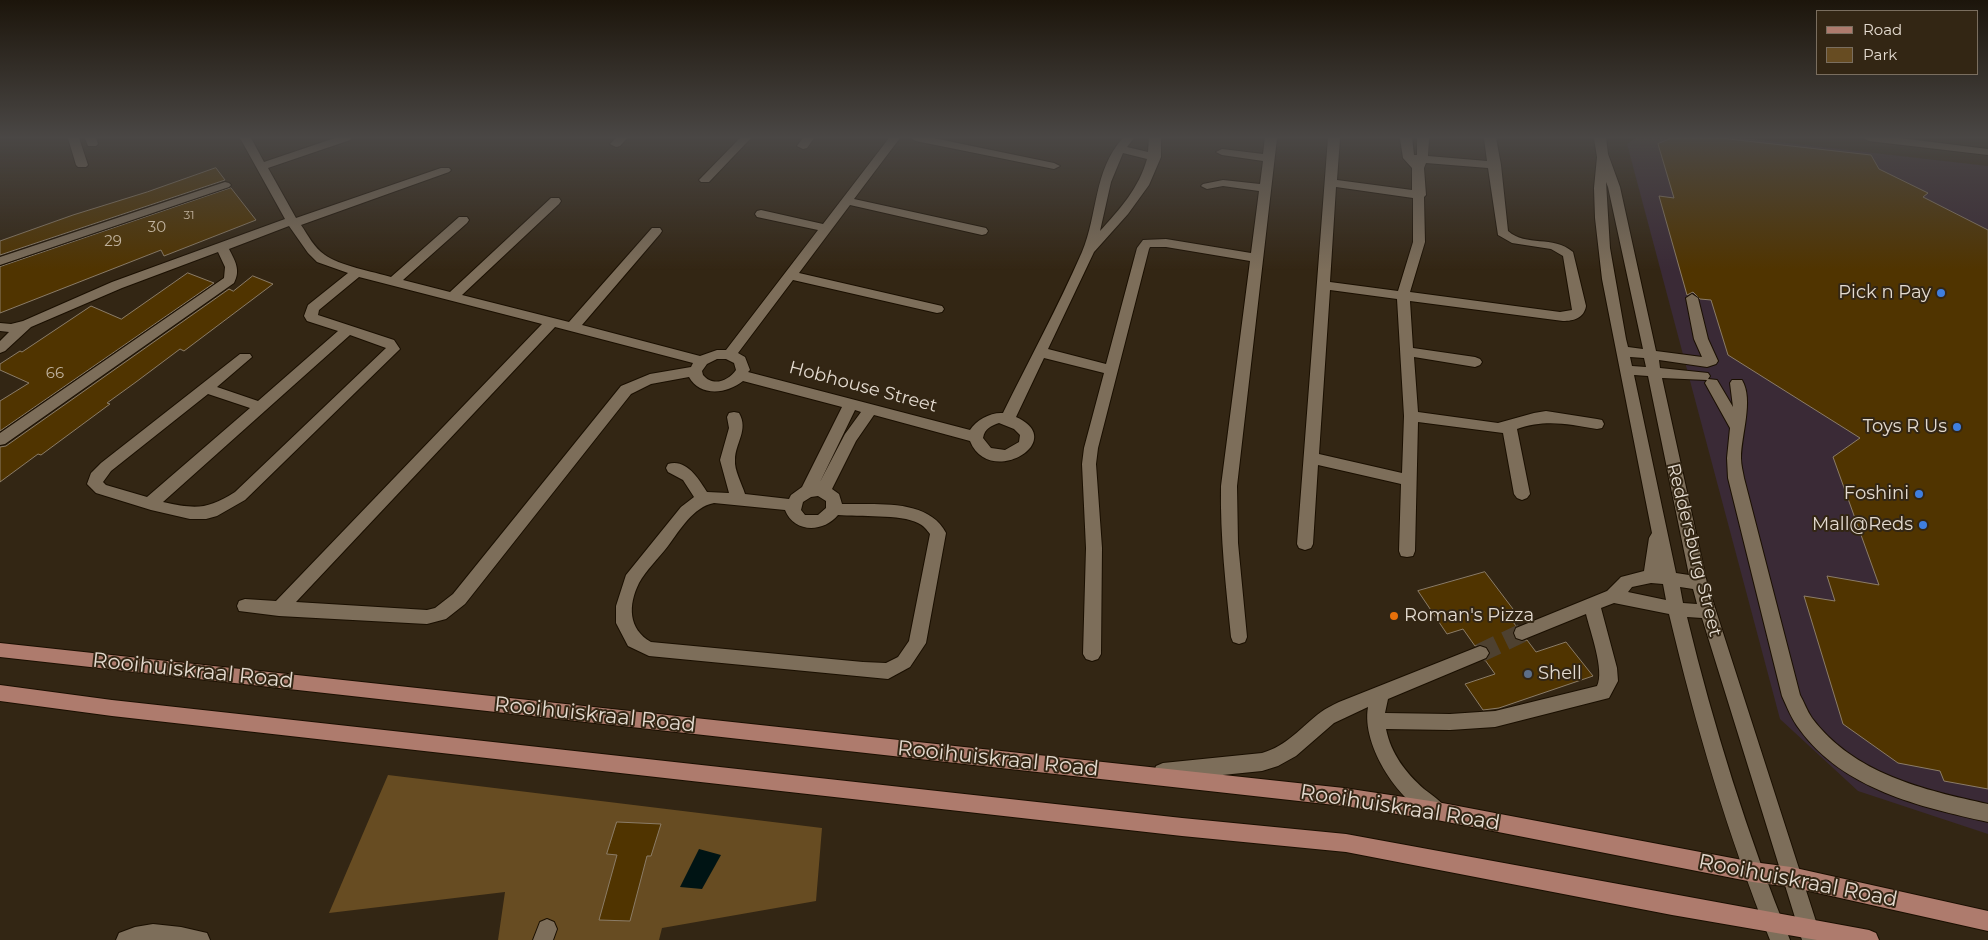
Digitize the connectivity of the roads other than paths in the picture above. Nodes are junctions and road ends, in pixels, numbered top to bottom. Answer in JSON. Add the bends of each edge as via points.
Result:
{"nodes":[{"id":1,"x":270,"y":182,"type":"edge"},
{"id":2,"x":410,"y":182,"type":"edge"},
{"id":3,"x":862,"y":182,"type":"edge"},
{"id":4,"x":1105,"y":182,"type":"edge"},
{"id":5,"x":1144,"y":182,"type":"edge"},
{"id":6,"x":1265,"y":182,"type":"edge"},
{"id":7,"x":1418,"y":182,"type":"edge"},
{"id":8,"x":1497,"y":182,"type":"edge"},
{"id":9,"x":1600,"y":182,"type":"edge"},
{"id":10,"x":1612,"y":182,"type":"edge"},
{"id":11,"x":1330,"y":183,"type":"joint"},
{"id":12,"x":224,"y":185,"type":"dead end"},
{"id":13,"x":1207,"y":186,"type":"dead end"},
{"id":14,"x":1264,"y":188,"type":"junction"},
{"id":15,"x":1420,"y":195,"type":"junction"},
{"id":16,"x":554,"y":201,"type":"dead end"},
{"id":17,"x":847,"y":201,"type":"junction"},
{"id":18,"x":760,"y":214,"type":"dead end"},
{"id":19,"x":463,"y":220,"type":"dead end"},
{"id":20,"x":293,"y":222,"type":"junction"},
{"id":21,"x":827,"y":228,"type":"junction"},
{"id":22,"x":656,"y":231,"type":"dead end"},
{"id":23,"x":982,"y":231,"type":"dead end"},
{"id":24,"x":221,"y":246,"type":"junction"},
{"id":25,"x":1089,"y":250,"type":"junction"},
{"id":26,"x":1256,"y":258,"type":"junction"},
{"id":27,"x":0,"y":261,"type":"edge"},
{"id":28,"x":357,"y":272,"type":"junction"},
{"id":29,"x":791,"y":275,"type":"junction"},
{"id":30,"x":394,"y":282,"type":"junction"},
{"id":31,"x":1323,"y":284,"type":"junction"},
{"id":32,"x":1403,"y":294,"type":"junction"},
{"id":33,"x":452,"y":297,"type":"junction"},
{"id":34,"x":1692,"y":298,"type":"dead end"},
{"id":35,"x":937,"y":309,"type":"dead end"},
{"id":36,"x":552,"y":323,"type":"junction"},
{"id":37,"x":27,"y":324,"type":"junction"},
{"id":38,"x":0,"y":328,"type":"edge"},
{"id":39,"x":572,"y":328,"type":"junction"},
{"id":40,"x":348,"y":330,"type":"junction"},
{"id":41,"x":0,"y":348,"type":"edge"},
{"id":42,"x":1406,"y":351,"type":"junction"},
{"id":43,"x":1623,"y":351,"type":"junction"},
{"id":44,"x":1040,"y":352,"type":"junction"},
{"id":45,"x":1649,"y":354,"type":"junction"},
{"id":46,"x":729,"y":355,"type":"junction"},
{"id":47,"x":245,"y":357,"type":"dead end"},
{"id":48,"x":1475,"y":362,"type":"dead end"},
{"id":49,"x":699,"y":366,"type":"junction"},
{"id":50,"x":1111,"y":370,"type":"junction"},
{"id":51,"x":1626,"y":370,"type":"junction"},
{"id":52,"x":1654,"y":372,"type":"junction"},
{"id":53,"x":740,"y":375,"type":"junction"},
{"id":54,"x":1738,"y":383,"type":"dead end"},
{"id":55,"x":206,"y":388,"type":"junction"},
{"id":56,"x":850,"y":404,"type":"junction"},
{"id":57,"x":261,"y":407,"type":"junction"},
{"id":58,"x":871,"y":409,"type":"junction"},
{"id":59,"x":1411,"y":416,"type":"junction"},
{"id":60,"x":734,"y":417,"type":"dead end"},
{"id":61,"x":1008,"y":418,"type":"junction"},
{"id":62,"x":1596,"y":424,"type":"dead end"},
{"id":63,"x":1509,"y":427,"type":"junction"},
{"id":64,"x":1737,"y":427,"type":"junction"},
{"id":65,"x":975,"y":437,"type":"junction"},
{"id":66,"x":0,"y":440,"type":"edge"},
{"id":67,"x":1311,"y":458,"type":"junction"},
{"id":68,"x":674,"y":468,"type":"dead end"},
{"id":69,"x":1409,"y":480,"type":"junction"},
{"id":70,"x":815,"y":491,"type":"junction"},
{"id":71,"x":1522,"y":494,"type":"dead end"},
{"id":72,"x":739,"y":499,"type":"junction"},
{"id":73,"x":703,"y":500,"type":"junction"},
{"id":74,"x":151,"y":503,"type":"junction"},
{"id":75,"x":793,"y":505,"type":"junction"},
{"id":76,"x":834,"y":509,"type":"junction"},
{"id":77,"x":1658,"y":531,"type":"junction"},
{"id":78,"x":1305,"y":544,"type":"dead end"},
{"id":79,"x":1407,"y":551,"type":"dead end"},
{"id":80,"x":1651,"y":576,"type":"junction"},
{"id":81,"x":1669,"y":579,"type":"junction"},
{"id":82,"x":1699,"y":583,"type":"junction"},
{"id":83,"x":1614,"y":596,"type":"junction"},
{"id":84,"x":1592,"y":605,"type":"junction"},
{"id":85,"x":245,"y":606,"type":"dead end"},
{"id":86,"x":279,"y":609,"type":"junction"},
{"id":87,"x":1677,"y":609,"type":"junction"},
{"id":88,"x":1707,"y":612,"type":"junction"},
{"id":89,"x":1522,"y":633,"type":"tunnel mouth"},
{"id":90,"x":1239,"y":637,"type":"dead end"},
{"id":91,"x":0,"y":650,"type":"edge"},
{"id":92,"x":1480,"y":652,"type":"tunnel mouth"},
{"id":93,"x":1092,"y":654,"type":"dead end"},
{"id":94,"x":0,"y":693,"type":"edge"},
{"id":95,"x":1380,"y":695,"type":"junction"},
{"id":96,"x":1375,"y":721,"type":"junction"},
{"id":97,"x":1142,"y":775,"type":"junction"},
{"id":98,"x":1437,"y":811,"type":"junction"},
{"id":99,"x":1988,"y":813,"type":"edge"},
{"id":100,"x":1753,"y":872,"type":"junction"},
{"id":101,"x":1791,"y":878,"type":"junction"},
{"id":102,"x":1988,"y":921,"type":"edge"},
{"id":103,"x":1776,"y":931,"type":"edge"},
{"id":104,"x":1810,"y":934,"type":"edge"},
{"id":105,"x":126,"y":940,"type":"edge"},
{"id":106,"x":200,"y":940,"type":"edge"},
{"id":107,"x":1869,"y":940,"type":"edge"}],
"edges":[{"from":1,"to":20,"type":"street"},
{"from":2,"to":20,"type":"street"},
{"from":3,"to":17,"type":"street"},
{"from":4,"to":25,"type":"street"},
{"from":5,"to":25,"type":"street","via":[[1137,196]]},
{"from":6,"to":14,"type":"street"},
{"from":7,"to":15,"type":"street"},
{"from":8,"to":32,"type":"street","via":[[1502,232],[1511,239],[1553,245],[1569,255],[1578,312],[1567,317]]},
{"from":9,"to":43,"type":"street","name":"Reddersburg Street","via":[[1610,288]]},
{"from":10,"to":45,"type":"street","name":"Reddersburg Street"},
{"from":11,"to":15,"type":"street"},
{"from":11,"to":31,"type":"street"},
{"from":12,"to":27,"type":"street"},
{"from":13,"to":14,"type":"street","via":[[1223,183]]},
{"from":14,"to":26,"type":"street"},
{"from":15,"to":32,"type":"street","via":[[1419,242]]},
{"from":16,"to":33,"type":"street"},
{"from":17,"to":21,"type":"street"},
{"from":17,"to":23,"type":"street"},
{"from":18,"to":21,"type":"street"},
{"from":19,"to":30,"type":"street"},
{"from":20,"to":24,"type":"street"},
{"from":20,"to":28,"type":"street","via":[[321,259]]},
{"from":21,"to":29,"type":"street"},
{"from":22,"to":39,"type":"street"},
{"from":24,"to":37,"type":"street","via":[[117,285]]},
{"from":24,"to":66,"type":"street","via":[[232,268],[229,280]]},
{"from":25,"to":44,"type":"street"},
{"from":26,"to":50,"type":"street","via":[[1166,243],[1147,243]]},
{"from":26,"to":90,"type":"street","via":[[1228,505]]},
{"from":28,"to":30,"type":"street"},
{"from":28,"to":40,"type":"street","via":[[311,312],[312,318]]},
{"from":29,"to":35,"type":"street"},
{"from":29,"to":46,"type":"street"},
{"from":30,"to":33,"type":"street"},
{"from":31,"to":32,"type":"street"},
{"from":31,"to":67,"type":"street"},
{"from":32,"to":42,"type":"street"},
{"from":33,"to":36,"type":"street"},
{"from":34,"to":45,"type":"street","via":[[1709,361]]},
{"from":36,"to":39,"type":"street"},
{"from":36,"to":86,"type":"street"},
{"from":37,"to":38,"type":"street"},
{"from":37,"to":41,"type":"street"},
{"from":39,"to":49,"type":"street"},
{"from":40,"to":57,"type":"street"},
{"from":40,"to":74,"type":"street","via":[[389,343],[393,349],[245,492],[220,508],[201,513]]},
{"from":42,"to":48,"type":"street"},
{"from":42,"to":59,"type":"street"},
{"from":43,"to":45,"type":"street"},
{"from":43,"to":51,"type":"street","name":"Reddersburg Street"},
{"from":44,"to":50,"type":"street"},
{"from":44,"to":61,"type":"street"},
{"from":45,"to":52,"type":"street","name":"Reddersburg Street"},
{"from":46,"to":49,"type":"street","via":[[715,355]]},
{"from":46,"to":53,"type":"street","via":[[740,360]]},
{"from":47,"to":55,"type":"street"},
{"from":49,"to":53,"type":"street","via":[[699,382],[712,387],[729,384]]},
{"from":49,"to":86,"type":"street","via":[[633,384],[626,390],[459,599],[440,614],[427,617]]},
{"from":50,"to":93,"type":"street","via":[[1089,464],[1094,548]]},
{"from":51,"to":52,"type":"street"},
{"from":51,"to":77,"type":"street","name":"Reddersburg Street"},
{"from":52,"to":64,"type":"street","via":[[1707,380]]},
{"from":52,"to":82,"type":"street","name":"Reddersburg Street"},
{"from":53,"to":56,"type":"street","name":"Hobhouse Street"},
{"from":54,"to":64,"type":"street"},
{"from":55,"to":57,"type":"street"},
{"from":55,"to":74,"type":"street","via":[[96,477],[95,484],[101,489]]},
{"from":56,"to":58,"type":"street","name":"Hobhouse Street"},
{"from":56,"to":70,"type":"street"},
{"from":57,"to":74,"type":"street"},
{"from":58,"to":65,"type":"street","name":"Hobhouse Street"},
{"from":58,"to":70,"type":"street"},
{"from":59,"to":63,"type":"street"},
{"from":59,"to":69,"type":"street"},
{"from":60,"to":72,"type":"street","via":[[736,428],[727,460]]},
{"from":61,"to":65,"type":"street","via":[[983,423]]},
{"from":61,"to":65,"type":"street","via":[[1022,426],[1027,434],[1027,440],[1018,452],[1007,456],[989,454],[977,444]]},
{"from":62,"to":63,"type":"street","via":[[1539,417]]},
{"from":63,"to":71,"type":"street"},
{"from":64,"to":99,"type":"street","via":[[1736,478],[1798,716],[1813,736],[1860,772],[1937,803]]},
{"from":67,"to":69,"type":"street"},
{"from":67,"to":78,"type":"street"},
{"from":68,"to":73,"type":"street","via":[[686,472]]},
{"from":69,"to":79,"type":"street"},
{"from":70,"to":75,"type":"street","via":[[796,499]]},
{"from":70,"to":76,"type":"street","via":[[834,500]]},
{"from":72,"to":73,"type":"street","via":[[714,497]]},
{"from":72,"to":75,"type":"street"},
{"from":73,"to":76,"type":"street","via":[[686,511],[632,580],[624,606],[624,623],[634,641],[649,648],[888,670],[904,662],[917,643],[938,533],[930,523],[909,514]]},
{"from":75,"to":76,"type":"street","via":[[796,516],[809,522],[824,519]]},
{"from":77,"to":80,"type":"street"},
{"from":77,"to":81,"type":"street","name":"Reddersburg Street"},
{"from":80,"to":81,"type":"street"},
{"from":80,"to":83,"type":"street","via":[[1628,582]]},
{"from":81,"to":82,"type":"street"},
{"from":81,"to":87,"type":"street","name":"Reddersburg Street"},
{"from":82,"to":88,"type":"street","name":"Reddersburg Street"},
{"from":83,"to":84,"type":"street"},
{"from":83,"to":87,"type":"street"},
{"from":84,"to":89,"type":"street"},
{"from":84,"to":96,"type":"street","via":[[1608,668],[1608,681],[1603,692],[1495,720]]},
{"from":85,"to":86,"type":"street"},
{"from":87,"to":88,"type":"street"},
{"from":87,"to":100,"type":"street","name":"Reddersburg Street","via":[[1722,784]]},
{"from":88,"to":101,"type":"street","name":"Reddersburg Street"},
{"from":91,"to":97,"type":"main road","name":"Rooihuiskraal Road"},
{"from":92,"to":95,"type":"street"},
{"from":94,"to":103,"type":"main road","via":[[1346,844],[1672,905]]},
{"from":95,"to":96,"type":"street"},
{"from":95,"to":97,"type":"street","via":[[1328,717],[1278,757],[1262,762]]},
{"from":96,"to":98,"type":"street","via":[[1382,747],[1396,775]]},
{"from":97,"to":98,"type":"main road","name":"Rooihuiskraal Road","via":[[1344,797]]},
{"from":98,"to":100,"type":"main road","name":"Rooihuiskraal Road"},
{"from":100,"to":101,"type":"main road","name":"Rooihuiskraal Road"},
{"from":100,"to":103,"type":"street","name":"Reddersburg Street"},
{"from":101,"to":102,"type":"main road","name":"Rooihuiskraal Road"},
{"from":101,"to":104,"type":"street","name":"Reddersburg Street"},
{"from":103,"to":104,"type":"main road"},
{"from":104,"to":107,"type":"main road"},
{"from":105,"to":106,"type":"street","via":[[139,934],[164,934]]}]}
